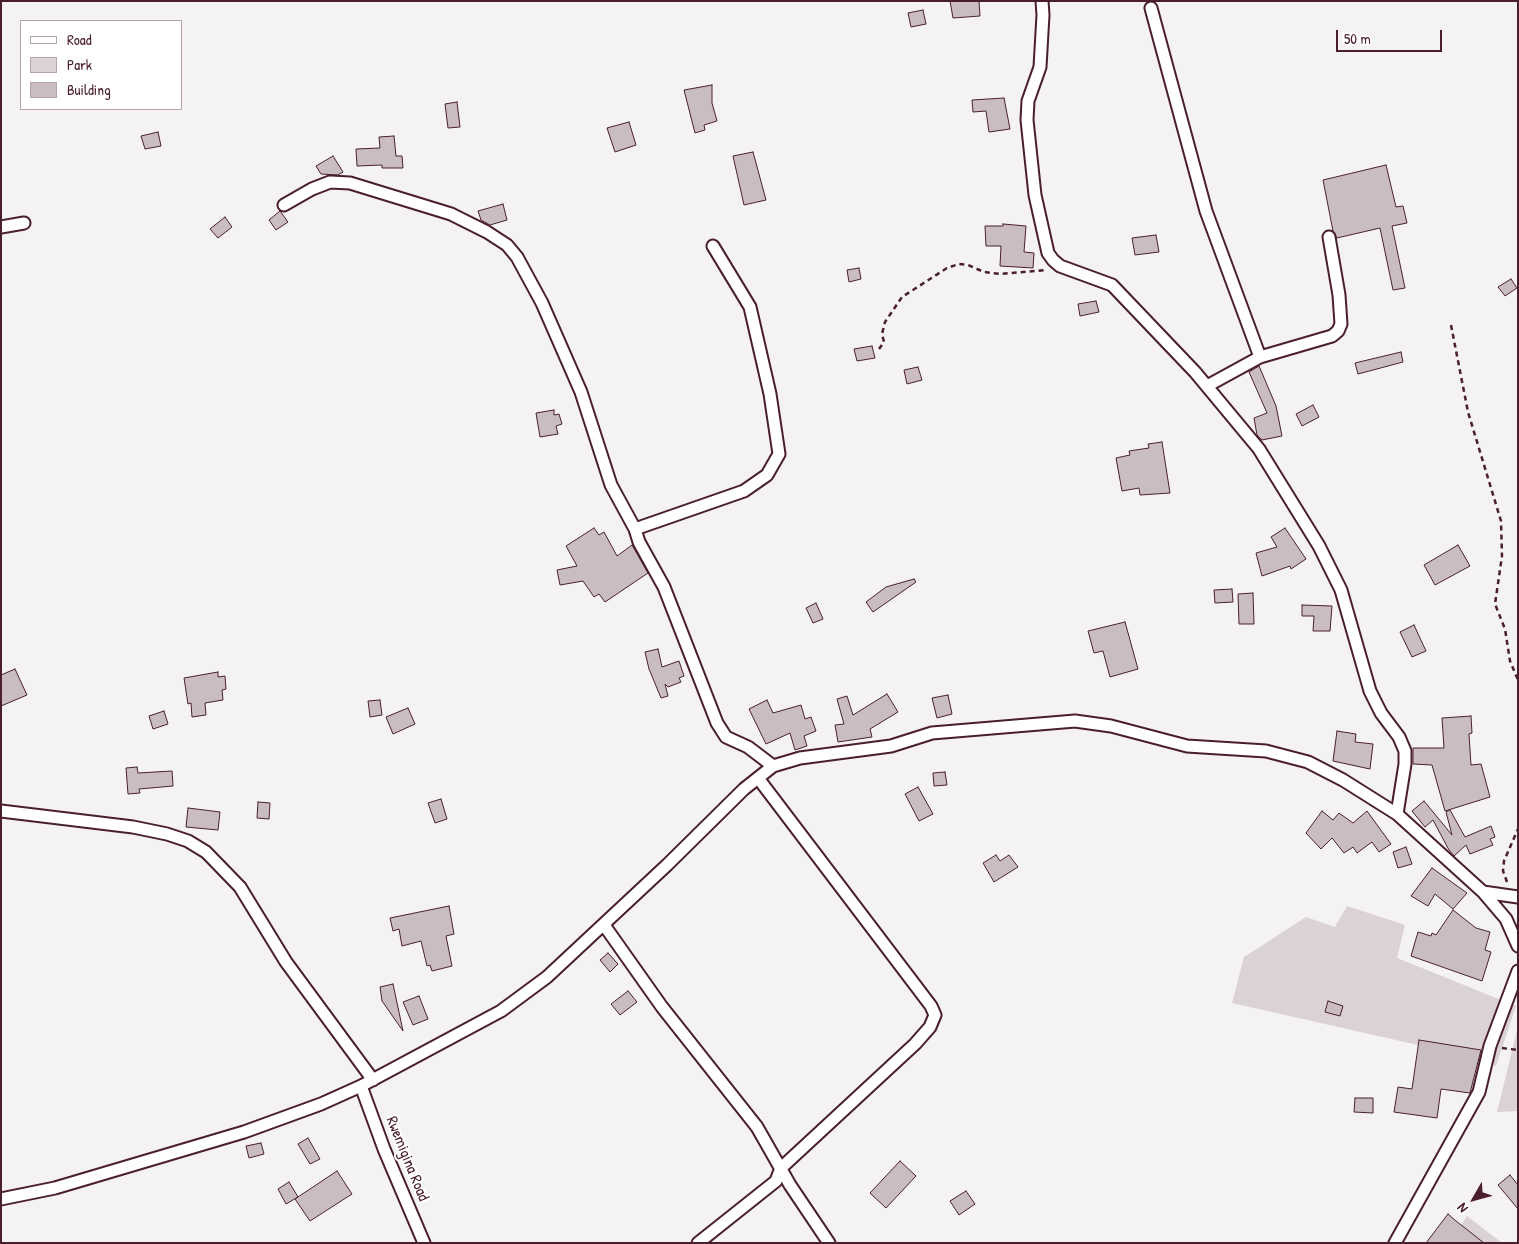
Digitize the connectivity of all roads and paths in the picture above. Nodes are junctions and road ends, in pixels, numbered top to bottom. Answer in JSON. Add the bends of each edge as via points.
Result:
{"nodes":[{"id":1,"x":1042,"y":1,"type":"edge"},
{"id":2,"x":1151,"y":8,"type":"dead end"},
{"id":3,"x":284,"y":205,"type":"dead end"},
{"id":4,"x":24,"y":223,"type":"dead end"},
{"id":5,"x":1,"y":227,"type":"edge"},
{"id":6,"x":1329,"y":237,"type":"dead end"},
{"id":7,"x":713,"y":246,"type":"dead end"},
{"id":8,"x":1060,"y":266,"type":"junction"},
{"id":9,"x":1451,"y":325,"type":"dead end"},
{"id":10,"x":880,"y":349,"type":"dead end"},
{"id":11,"x":1260,"y":357,"type":"junction"},
{"id":12,"x":1207,"y":386,"type":"junction"},
{"id":13,"x":635,"y":529,"type":"junction"},
{"id":14,"x":1518,"y":680,"type":"edge"},
{"id":15,"x":773,"y":766,"type":"junction"},
{"id":16,"x":758,"y":778,"type":"junction"},
{"id":17,"x":1,"y":812,"type":"edge"},
{"id":18,"x":1397,"y":814,"type":"junction"},
{"id":19,"x":1518,"y":829,"type":"edge"},
{"id":20,"x":1483,"y":892,"type":"junction"},
{"id":21,"x":1517,"y":896,"type":"edge"},
{"id":22,"x":604,"y":925,"type":"junction"},
{"id":23,"x":1518,"y":946,"type":"edge"},
{"id":24,"x":1518,"y":971,"type":"edge"},
{"id":25,"x":373,"y":1080,"type":"junction"},
{"id":26,"x":361,"y":1086,"type":"junction"},
{"id":27,"x":781,"y":1168,"type":"junction"},
{"id":28,"x":1,"y":1199,"type":"edge"},
{"id":29,"x":424,"y":1243,"type":"edge"},
{"id":30,"x":698,"y":1243,"type":"edge"},
{"id":31,"x":829,"y":1243,"type":"edge"},
{"id":32,"x":1395,"y":1243,"type":"edge"}],
"edges":[{"from":1,"to":8,"type":"street","via":[[1040,67],[1028,101],[1027,120],[1035,195],[1046,243],[1053,260]]},
{"from":2,"to":11,"type":"street","via":[[1206,211]]},
{"from":3,"to":13,"type":"street","via":[[312,188],[330,182],[350,183],[451,214],[507,245],[542,303],[580,392],[610,485]]},
{"from":4,"to":5,"type":"street"},
{"from":6,"to":11,"type":"street","via":[[1339,295],[1341,324],[1338,331],[1332,336]]},
{"from":7,"to":13,"type":"street","via":[[750,307],[770,394],[779,454],[767,475],[744,491]]},
{"from":8,"to":10,"type":"path","via":[[1042,272],[1000,274],[960,264],[947,268],[902,297],[886,322]]},
{"from":8,"to":12,"type":"street","via":[[1112,284]]},
{"from":9,"to":14,"type":"path","via":[[1468,412],[1501,522],[1502,556],[1495,604],[1506,629],[1510,661]]},
{"from":11,"to":12,"type":"street"},
{"from":12,"to":18,"type":"street","via":[[1259,449],[1342,590],[1370,691],[1405,751]]},
{"from":13,"to":15,"type":"street","via":[[664,587],[717,723],[726,737],[748,747]]},
{"from":15,"to":16,"type":"street"},
{"from":15,"to":18,"type":"street","via":[[800,758],[891,746],[932,734],[1075,721],[1111,726],[1187,746],[1286,755],[1343,780]]},
{"from":16,"to":22,"type":"street"},
{"from":16,"to":27,"type":"street","via":[[935,1015],[930,1027],[915,1044]]},
{"from":17,"to":25,"type":"street","via":[[133,827],[188,841],[206,852],[240,887],[286,962]]},
{"from":18,"to":20,"type":"street"},
{"from":19,"to":21,"type":"path","via":[[1503,871]]},
{"from":20,"to":21,"type":"street"},
{"from":20,"to":23,"type":"street","via":[[1506,919]]},
{"from":22,"to":25,"type":"street","via":[[547,977],[501,1011]]},
{"from":22,"to":27,"type":"street","via":[[662,1008],[756,1127]]},
{"from":24,"to":32,"type":"street","via":[[1490,1046],[1479,1092]]},
{"from":25,"to":26,"type":"street"},
{"from":26,"to":28,"type":"street","via":[[244,1132],[55,1188]]},
{"from":26,"to":29,"type":"street","name":"Rwemigina Road"},
{"from":27,"to":30,"type":"street","via":[[776,1181]]},
{"from":27,"to":31,"type":"street"}]}
